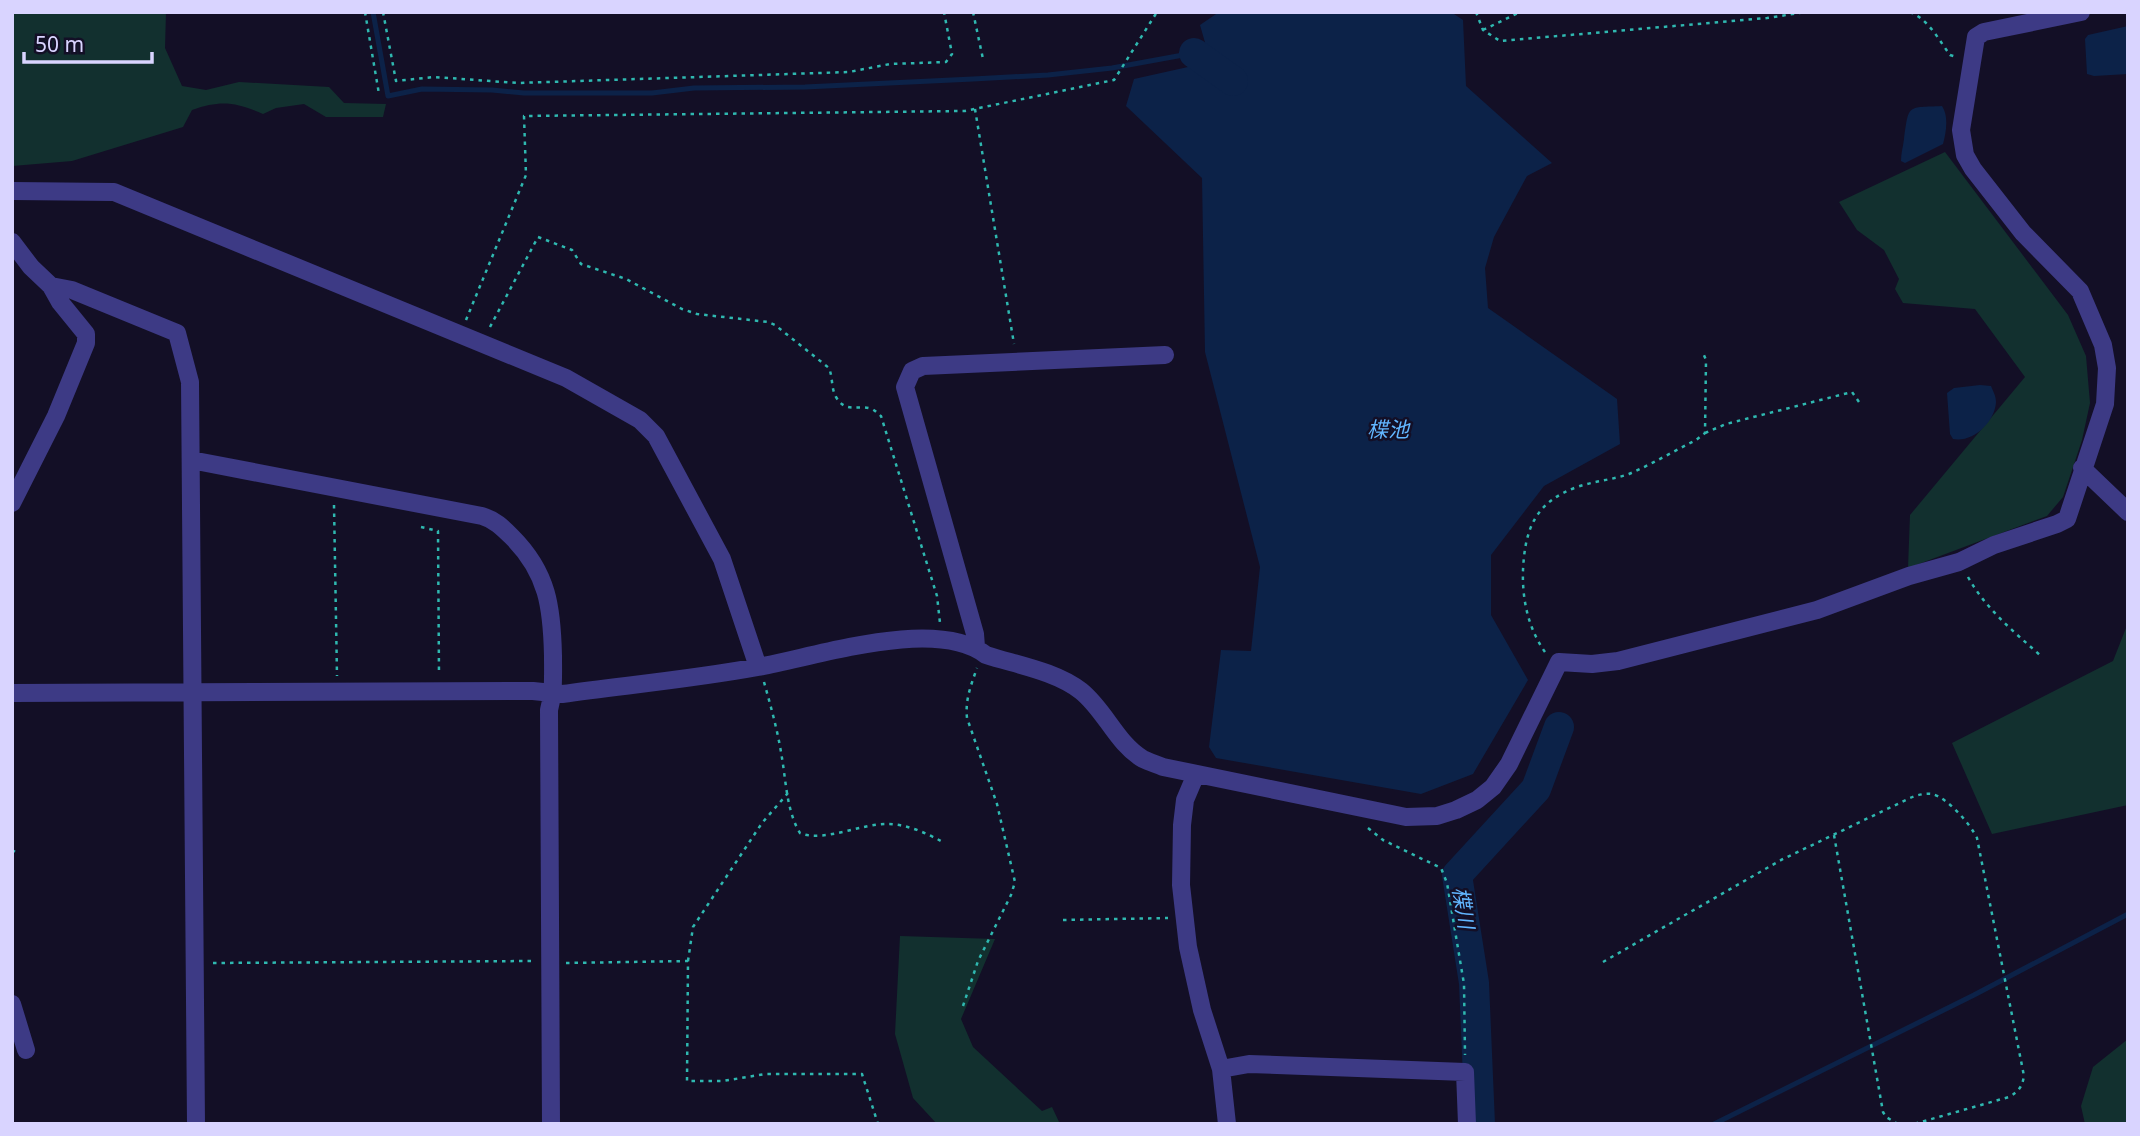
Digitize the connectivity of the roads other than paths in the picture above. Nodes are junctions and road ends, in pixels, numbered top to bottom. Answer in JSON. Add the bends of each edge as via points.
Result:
{"nodes":[{"id":1,"x":2081,"y":12,"type":"edge"},
{"id":2,"x":12,"y":191,"type":"edge"},
{"id":3,"x":12,"y":242,"type":"edge"},
{"id":4,"x":51,"y":286,"type":"junction"},
{"id":5,"x":1165,"y":355,"type":"dead end"},
{"id":6,"x":191,"y":460,"type":"junction"},
{"id":7,"x":2082,"y":468,"type":"junction"},
{"id":8,"x":12,"y":503,"type":"edge"},
{"id":9,"x":2128,"y":512,"type":"edge"},
{"id":10,"x":979,"y":650,"type":"junction"},
{"id":11,"x":758,"y":667,"type":"junction"},
{"id":12,"x":193,"y":691,"type":"junction"},
{"id":13,"x":12,"y":693,"type":"edge"},
{"id":14,"x":553,"y":693,"type":"junction"},
{"id":15,"x":1196,"y":774,"type":"junction"},
{"id":16,"x":12,"y":1004,"type":"edge"},
{"id":17,"x":26,"y":1050,"type":"dead end"},
{"id":18,"x":1221,"y":1069,"type":"junction"},
{"id":19,"x":196,"y":1124,"type":"edge"},
{"id":20,"x":551,"y":1124,"type":"edge"},
{"id":21,"x":1227,"y":1124,"type":"edge"},
{"id":22,"x":1467,"y":1124,"type":"edge"}],
"edges":[{"from":1,"to":7,"type":"street","via":[[1980,34],[1974,42],[1961,130],[1965,155],[1973,169],[2023,233],[2080,291],[2103,345],[2105,404]]},
{"from":2,"to":11,"type":"street","via":[[114,192],[483,342],[566,378],[640,420],[656,436],[722,559]]},
{"from":3,"to":4,"type":"street"},
{"from":4,"to":6,"type":"street","via":[[72,290],[177,333],[190,382]]},
{"from":4,"to":8,"type":"street","via":[[84,329],[86,343]]},
{"from":5,"to":10,"type":"street","via":[[923,366],[912,371],[905,387]]},
{"from":6,"to":12,"type":"street"},
{"from":6,"to":14,"type":"street","via":[[494,519],[533,561],[544,582],[552,622]]},
{"from":7,"to":9,"type":"street"},
{"from":7,"to":15,"type":"street","via":[[2067,519],[1959,562],[1816,610],[1618,661],[1559,662],[1493,787],[1447,813],[1406,817]]},
{"from":10,"to":11,"type":"street","via":[[942,640],[902,639]]},
{"from":10,"to":15,"type":"street","via":[[1062,679],[1082,691],[1142,758]]},
{"from":11,"to":14,"type":"street"},
{"from":12,"to":13,"type":"street"},
{"from":12,"to":14,"type":"street"},
{"from":12,"to":19,"type":"street"},
{"from":14,"to":20,"type":"street","via":[[548,710]]},
{"from":15,"to":18,"type":"street","via":[[1185,800],[1181,885],[1188,947]]},
{"from":16,"to":17,"type":"street"},
{"from":18,"to":21,"type":"street"},
{"from":18,"to":22,"type":"street","via":[[1249,1064],[1465,1072]]}]}
